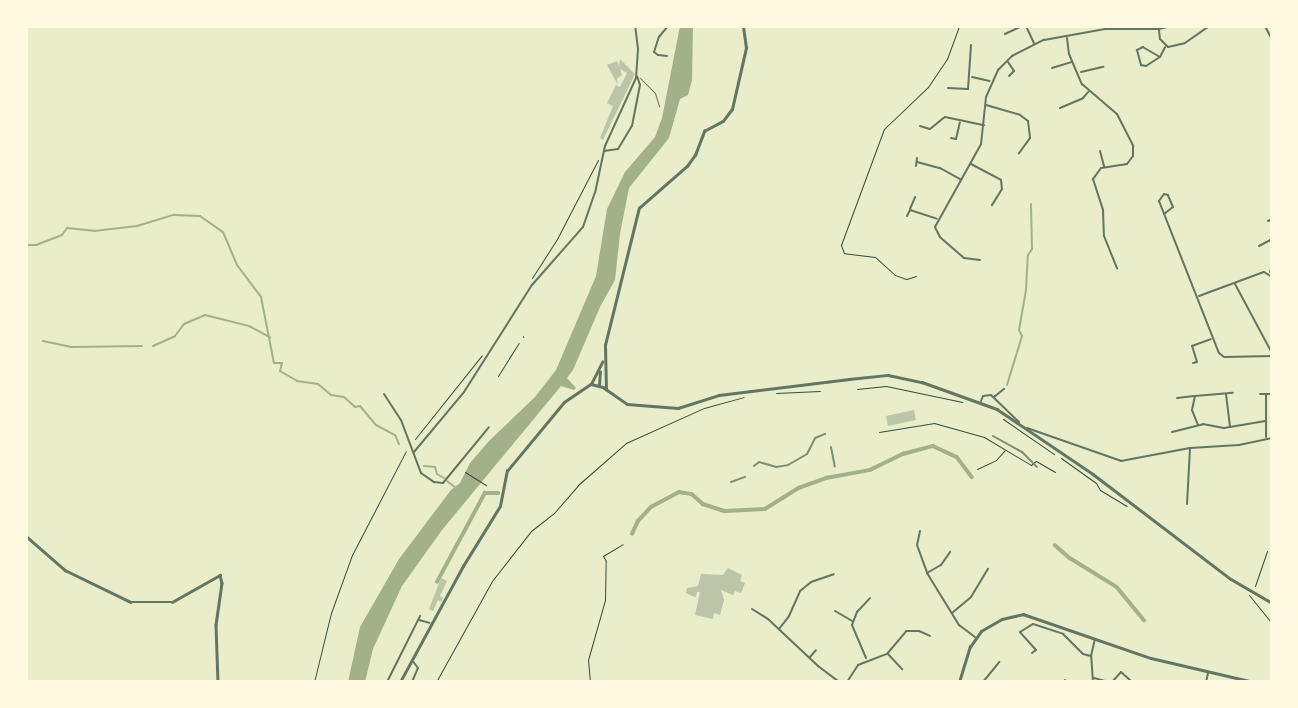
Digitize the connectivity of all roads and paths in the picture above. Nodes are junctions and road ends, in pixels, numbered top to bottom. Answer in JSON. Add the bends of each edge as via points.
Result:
{"nodes":[{"id":1,"x":635,"y":26,"type":"edge"},
{"id":2,"x":668,"y":26,"type":"edge"},
{"id":3,"x":743,"y":26,"type":"edge"},
{"id":4,"x":959,"y":26,"type":"edge"},
{"id":5,"x":1024,"y":26,"type":"edge"},
{"id":6,"x":1172,"y":26,"type":"edge"},
{"id":7,"x":1209,"y":26,"type":"edge"},
{"id":8,"x":1265,"y":26,"type":"edge"},
{"id":9,"x":1119,"y":27,"type":"edge"},
{"id":10,"x":1159,"y":29,"type":"junction"},
{"id":11,"x":1005,"y":34,"type":"dead end"},
{"id":12,"x":1067,"y":37,"type":"junction"},
{"id":13,"x":1272,"y":40,"type":"edge"},
{"id":14,"x":1034,"y":44,"type":"junction"},
{"id":15,"x":971,"y":45,"type":"dead end"},
{"id":16,"x":1165,"y":47,"type":"junction"},
{"id":17,"x":667,"y":56,"type":"dead end"},
{"id":18,"x":1160,"y":57,"type":"junction"},
{"id":19,"x":1007,"y":61,"type":"junction"},
{"id":20,"x":1073,"y":62,"type":"junction"},
{"id":21,"x":1103,"y":67,"type":"dead end"},
{"id":22,"x":1052,"y":68,"type":"dead end"},
{"id":23,"x":1079,"y":73,"type":"junction"},
{"id":24,"x":970,"y":76,"type":"junction"},
{"id":25,"x":1009,"y":76,"type":"dead end"},
{"id":26,"x":638,"y":77,"type":"junction"},
{"id":27,"x":991,"y":81,"type":"junction"},
{"id":28,"x":948,"y":88,"type":"dead end"},
{"id":29,"x":1089,"y":91,"type":"junction"},
{"id":30,"x":985,"y":104,"type":"junction"},
{"id":31,"x":659,"y":106,"type":"dead end"},
{"id":32,"x":1060,"y":108,"type":"dead end"},
{"id":33,"x":960,"y":121,"type":"junction"},
{"id":34,"x":985,"y":125,"type":"junction"},
{"id":35,"x":920,"y":126,"type":"dead end"},
{"id":36,"x":951,"y":138,"type":"dead end"},
{"id":37,"x":604,"y":151,"type":"junction"},
{"id":38,"x":1019,"y":153,"type":"dead end"},
{"id":39,"x":1096,"y":157,"type":"dead end"},
{"id":40,"x":917,"y":162,"type":"dead end"},
{"id":41,"x":970,"y":163,"type":"junction"},
{"id":42,"x":1104,"y":167,"type":"junction"},
{"id":43,"x":961,"y":179,"type":"junction"},
{"id":44,"x":915,"y":197,"type":"dead end"},
{"id":45,"x":992,"y":205,"type":"dead end"},
{"id":46,"x":910,"y":209,"type":"junction"},
{"id":47,"x":1164,"y":214,"type":"junction"},
{"id":48,"x":907,"y":216,"type":"dead end"},
{"id":49,"x":937,"y":219,"type":"junction"},
{"id":50,"x":1272,"y":219,"type":"edge"},
{"id":51,"x":1268,"y":220,"type":"dead end"},
{"id":52,"x":1272,"y":239,"type":"edge"},
{"id":53,"x":1259,"y":246,"type":"dead end"},
{"id":54,"x":980,"y":260,"type":"dead end"},
{"id":55,"x":1121,"y":262,"type":"dead end"},
{"id":56,"x":1116,"y":263,"type":"junction"},
{"id":57,"x":1272,"y":265,"type":"edge"},
{"id":58,"x":1117,"y":268,"type":"dead end"},
{"id":59,"x":1269,"y":273,"type":"junction"},
{"id":60,"x":916,"y":276,"type":"dead end"},
{"id":61,"x":1272,"y":277,"type":"edge"},
{"id":62,"x":531,"y":279,"type":"dead end"},
{"id":63,"x":1235,"y":284,"type":"junction"},
{"id":64,"x":1198,"y":296,"type":"junction"},
{"id":65,"x":1212,"y":338,"type":"junction"},
{"id":66,"x":519,"y":343,"type":"dead end"},
{"id":67,"x":1272,"y":354,"type":"edge"},
{"id":68,"x":482,"y":355,"type":"dead end"},
{"id":69,"x":603,"y":358,"type":"junction"},
{"id":70,"x":1193,"y":363,"type":"dead end"},
{"id":71,"x":600,"y":369,"type":"junction"},
{"id":72,"x":498,"y":376,"type":"dead end"},
{"id":73,"x":592,"y":384,"type":"junction"},
{"id":74,"x":599,"y":385,"type":"junction"},
{"id":75,"x":857,"y":388,"type":"dead end"},
{"id":76,"x":1004,"y":389,"type":"dead end"},
{"id":77,"x":606,"y":390,"type":"junction"},
{"id":78,"x":820,"y":391,"type":"dead end"},
{"id":79,"x":767,"y":393,"type":"dead end"},
{"id":80,"x":1233,"y":393,"type":"dead end"},
{"id":81,"x":384,"y":394,"type":"dead end"},
{"id":82,"x":1226,"y":394,"type":"junction"},
{"id":83,"x":1260,"y":394,"type":"dead end"},
{"id":84,"x":1266,"y":394,"type":"junction"},
{"id":85,"x":1272,"y":394,"type":"edge"},
{"id":86,"x":749,"y":396,"type":"dead end"},
{"id":87,"x":1195,"y":396,"type":"junction"},
{"id":88,"x":993,"y":397,"type":"junction"},
{"id":89,"x":1177,"y":398,"type":"dead end"},
{"id":90,"x":964,"y":402,"type":"dead end"},
{"id":91,"x":980,"y":402,"type":"junction"},
{"id":92,"x":1001,"y":416,"type":"dead end"},
{"id":93,"x":1265,"y":421,"type":"junction"},
{"id":94,"x":1198,"y":426,"type":"junction"},
{"id":95,"x":489,"y":427,"type":"dead end"},
{"id":96,"x":1230,"y":427,"type":"junction"},
{"id":97,"x":879,"y":432,"type":"dead end"},
{"id":98,"x":1172,"y":432,"type":"dead end"},
{"id":99,"x":986,"y":438,"type":"junction"},
{"id":100,"x":1266,"y":438,"type":"junction"},
{"id":101,"x":1272,"y":438,"type":"edge"},
{"id":102,"x":413,"y":441,"type":"dead end"},
{"id":103,"x":983,"y":443,"type":"dead end"},
{"id":104,"x":409,"y":447,"type":"dead end"},
{"id":105,"x":1006,"y":448,"type":"junction"},
{"id":106,"x":1190,"y":448,"type":"junction"},
{"id":107,"x":414,"y":452,"type":"junction"},
{"id":108,"x":977,"y":469,"type":"dead end"},
{"id":109,"x":465,"y":472,"type":"dead end"},
{"id":110,"x":1055,"y":472,"type":"dead end"},
{"id":111,"x":486,"y":485,"type":"dead end"},
{"id":112,"x":1181,"y":495,"type":"dead end"},
{"id":113,"x":1187,"y":495,"type":"junction"},
{"id":114,"x":1187,"y":503,"type":"dead end"},
{"id":115,"x":1130,"y":508,"type":"dead end"},
{"id":116,"x":918,"y":533,"type":"dead end"},
{"id":117,"x":26,"y":536,"type":"edge"},
{"id":118,"x":623,"y":544,"type":"dead end"},
{"id":119,"x":1267,"y":551,"type":"dead end"},
{"id":120,"x":950,"y":552,"type":"dead end"},
{"id":121,"x":828,"y":567,"type":"dead end"},
{"id":122,"x":979,"y":569,"type":"dead end"},
{"id":123,"x":988,"y":569,"type":"dead end"},
{"id":124,"x":927,"y":573,"type":"junction"},
{"id":125,"x":984,"y":573,"type":"junction"},
{"id":126,"x":834,"y":574,"type":"dead end"},
{"id":127,"x":830,"y":575,"type":"junction"},
{"id":128,"x":1245,"y":592,"type":"dead end"},
{"id":129,"x":1252,"y":592,"type":"junction"},
{"id":130,"x":870,"y":598,"type":"dead end"},
{"id":131,"x":867,"y":601,"type":"junction"},
{"id":132,"x":1272,"y":603,"type":"edge"},
{"id":133,"x":871,"y":606,"type":"dead end"},
{"id":134,"x":752,"y":609,"type":"dead end"},
{"id":135,"x":835,"y":611,"type":"dead end"},
{"id":136,"x":952,"y":613,"type":"junction"},
{"id":137,"x":420,"y":616,"type":"dead end"},
{"id":138,"x":418,"y":621,"type":"junction"},
{"id":139,"x":853,"y":621,"type":"junction"},
{"id":140,"x":1272,"y":623,"type":"edge"},
{"id":141,"x":431,"y":624,"type":"junction"},
{"id":142,"x":929,"y":628,"type":"dead end"},
{"id":143,"x":779,"y":629,"type":"junction"},
{"id":144,"x":926,"y":633,"type":"junction"},
{"id":145,"x":930,"y":636,"type":"dead end"},
{"id":146,"x":976,"y":638,"type":"junction"},
{"id":147,"x":1095,"y":639,"type":"junction"},
{"id":148,"x":816,"y":650,"type":"dead end"},
{"id":149,"x":1032,"y":653,"type":"dead end"},
{"id":150,"x":887,"y":654,"type":"junction"},
{"id":151,"x":1091,"y":656,"type":"junction"},
{"id":152,"x":809,"y":658,"type":"junction"},
{"id":153,"x":411,"y":659,"type":"junction"},
{"id":154,"x":866,"y":659,"type":"junction"},
{"id":155,"x":903,"y":663,"type":"dead end"},
{"id":156,"x":999,"y":663,"type":"dead end"},
{"id":157,"x":1209,"y":672,"type":"junction"},
{"id":158,"x":1093,"y":680,"type":"edge"},
{"id":159,"x":218,"y":682,"type":"edge"},
{"id":160,"x":314,"y":682,"type":"edge"},
{"id":161,"x":387,"y":682,"type":"edge"},
{"id":162,"x":400,"y":682,"type":"edge"},
{"id":163,"x":412,"y":682,"type":"edge"},
{"id":164,"x":436,"y":682,"type":"edge"},
{"id":165,"x":590,"y":682,"type":"edge"},
{"id":166,"x":839,"y":682,"type":"edge"},
{"id":167,"x":847,"y":682,"type":"edge"},
{"id":168,"x":959,"y":682,"type":"edge"},
{"id":169,"x":983,"y":682,"type":"edge"},
{"id":170,"x":1110,"y":682,"type":"edge"},
{"id":171,"x":1132,"y":682,"type":"edge"},
{"id":172,"x":1206,"y":682,"type":"edge"},
{"id":173,"x":1253,"y":682,"type":"edge"}],
"edges":[{"from":1,"to":26,"type":"street"},
{"from":2,"to":17,"type":"street","via":[[654,52]]},
{"from":3,"to":69,"type":"street","via":[[746,48],[732,109],[723,121],[704,131],[687,166],[639,208]]},
{"from":4,"to":60,"type":"path","via":[[947,59],[928,87],[884,129],[841,245],[844,253],[875,257],[905,279]]},
{"from":5,"to":11,"type":"street"},
{"from":5,"to":14,"type":"street"},
{"from":6,"to":10,"type":"street"},
{"from":7,"to":16,"type":"street","via":[[1185,43]]},
{"from":8,"to":13,"type":"street"},
{"from":9,"to":10,"type":"street"},
{"from":9,"to":12,"type":"street"},
{"from":10,"to":16,"type":"street"},
{"from":12,"to":14,"type":"street"},
{"from":12,"to":20,"type":"street"},
{"from":14,"to":19,"type":"street"},
{"from":15,"to":24,"type":"street"},
{"from":16,"to":18,"type":"street"},
{"from":18,"to":18,"type":"street","via":[[1143,66],[1137,50],[1143,47]]},
{"from":19,"to":25,"type":"street","via":[[1013,71]]},
{"from":19,"to":27,"type":"street"},
{"from":20,"to":22,"type":"street"},
{"from":20,"to":23,"type":"street"},
{"from":21,"to":23,"type":"street"},
{"from":23,"to":29,"type":"street"},
{"from":24,"to":27,"type":"street"},
{"from":24,"to":28,"type":"street","via":[[968,89]]},
{"from":26,"to":31,"type":"lane","via":[[655,93]]},
{"from":26,"to":37,"type":"street"},
{"from":26,"to":37,"type":"street","via":[[632,126],[618,149]]},
{"from":27,"to":30,"type":"street"},
{"from":29,"to":32,"type":"street"},
{"from":29,"to":42,"type":"street","via":[[1117,114],[1133,149],[1127,164]]},
{"from":30,"to":34,"type":"street"},
{"from":30,"to":38,"type":"street","via":[[1028,121],[1030,138]]},
{"from":33,"to":34,"type":"street"},
{"from":33,"to":35,"type":"street","via":[[946,117],[930,129]]},
{"from":33,"to":36,"type":"street","via":[[956,139]]},
{"from":34,"to":41,"type":"street"},
{"from":37,"to":62,"type":"path"},
{"from":37,"to":107,"type":"street","via":[[583,227],[533,285],[464,392]]},
{"from":39,"to":42,"type":"street","via":[[1100,153]]},
{"from":40,"to":43,"type":"street"},
{"from":41,"to":43,"type":"street"},
{"from":41,"to":45,"type":"street","via":[[1001,180],[1002,189]]},
{"from":42,"to":56,"type":"street","via":[[1095,174],[1093,184],[1103,211],[1104,236]]},
{"from":43,"to":49,"type":"street"},
{"from":44,"to":46,"type":"street"},
{"from":46,"to":48,"type":"street"},
{"from":46,"to":49,"type":"street"},
{"from":47,"to":47,"type":"street","via":[[1173,207],[1164,194],[1159,201]]},
{"from":47,"to":64,"type":"street"},
{"from":49,"to":54,"type":"street","via":[[940,237],[964,258]]},
{"from":50,"to":51,"type":"street"},
{"from":52,"to":53,"type":"street"},
{"from":55,"to":56,"type":"street"},
{"from":56,"to":58,"type":"street"},
{"from":57,"to":59,"type":"street"},
{"from":59,"to":61,"type":"street"},
{"from":59,"to":63,"type":"street"},
{"from":63,"to":64,"type":"street"},
{"from":63,"to":67,"type":"street"},
{"from":64,"to":65,"type":"street"},
{"from":65,"to":67,"type":"street","via":[[1224,357]]},
{"from":65,"to":70,"type":"street","via":[[1192,346],[1197,362]]},
{"from":66,"to":72,"type":"path"},
{"from":68,"to":102,"type":"path"},
{"from":69,"to":71,"type":"street"},
{"from":69,"to":77,"type":"street"},
{"from":71,"to":73,"type":"street"},
{"from":71,"to":74,"type":"street"},
{"from":73,"to":74,"type":"street"},
{"from":73,"to":141,"type":"street","via":[[570,396],[507,471],[500,506]]},
{"from":74,"to":77,"type":"street"},
{"from":75,"to":90,"type":"path","via":[[887,386]]},
{"from":76,"to":88,"type":"street"},
{"from":77,"to":91,"type":"street","via":[[636,406],[678,408],[731,393],[888,376]]},
{"from":78,"to":79,"type":"path"},
{"from":80,"to":82,"type":"street"},
{"from":81,"to":107,"type":"street"},
{"from":82,"to":87,"type":"street"},
{"from":82,"to":96,"type":"street"},
{"from":83,"to":84,"type":"street"},
{"from":84,"to":85,"type":"street"},
{"from":84,"to":93,"type":"street"},
{"from":86,"to":164,"type":"path","via":[[704,408],[615,450],[515,550],[481,598]]},
{"from":87,"to":89,"type":"street"},
{"from":87,"to":94,"type":"street","via":[[1192,410]]},
{"from":88,"to":91,"type":"street","via":[[988,394]]},
{"from":88,"to":106,"type":"street","via":[[1027,428],[1115,461]]},
{"from":91,"to":129,"type":"street","via":[[1093,474]]},
{"from":92,"to":115,"type":"path"},
{"from":93,"to":96,"type":"street"},
{"from":93,"to":100,"type":"street"},
{"from":94,"to":96,"type":"street"},
{"from":94,"to":98,"type":"street"},
{"from":95,"to":107,"type":"street","via":[[443,483],[426,479]]},
{"from":97,"to":99,"type":"path","via":[[925,423]]},
{"from":99,"to":103,"type":"path"},
{"from":99,"to":105,"type":"path"},
{"from":100,"to":101,"type":"street"},
{"from":100,"to":106,"type":"street"},
{"from":104,"to":160,"type":"path","via":[[352,555]]},
{"from":105,"to":108,"type":"path","via":[[996,460]]},
{"from":105,"to":110,"type":"path","via":[[1031,465],[1036,461]]},
{"from":106,"to":113,"type":"street"},
{"from":109,"to":111,"type":"path"},
{"from":112,"to":113,"type":"street"},
{"from":113,"to":114,"type":"street"},
{"from":116,"to":124,"type":"street","via":[[917,545]]},
{"from":117,"to":159,"type":"street","via":[[65,570],[131,602],[172,602],[220,575]]},
{"from":118,"to":165,"type":"path","via":[[603,556],[605,600],[588,660]]},
{"from":119,"to":129,"type":"path"},
{"from":120,"to":124,"type":"street","via":[[941,565]]},
{"from":121,"to":127,"type":"street"},
{"from":122,"to":125,"type":"street"},
{"from":123,"to":125,"type":"street"},
{"from":124,"to":136,"type":"street"},
{"from":125,"to":136,"type":"street","via":[[971,597]]},
{"from":126,"to":127,"type":"street"},
{"from":127,"to":143,"type":"street","via":[[800,591]]},
{"from":128,"to":140,"type":"path"},
{"from":129,"to":132,"type":"street"},
{"from":130,"to":131,"type":"street"},
{"from":131,"to":133,"type":"street"},
{"from":131,"to":139,"type":"street"},
{"from":134,"to":143,"type":"street"},
{"from":135,"to":139,"type":"street"},
{"from":136,"to":146,"type":"street"},
{"from":137,"to":138,"type":"street"},
{"from":138,"to":141,"type":"street"},
{"from":138,"to":161,"type":"street"},
{"from":139,"to":154,"type":"street","via":[[853,633]]},
{"from":141,"to":153,"type":"street"},
{"from":142,"to":144,"type":"street"},
{"from":143,"to":152,"type":"street"},
{"from":144,"to":145,"type":"street"},
{"from":144,"to":150,"type":"street","via":[[906,631]]},
{"from":146,"to":147,"type":"street","via":[[988,624],[1023,614]]},
{"from":146,"to":168,"type":"street"},
{"from":147,"to":151,"type":"street"},
{"from":147,"to":157,"type":"street"},
{"from":148,"to":152,"type":"street"},
{"from":149,"to":151,"type":"street","via":[[1036,650],[1020,632],[1033,624],[1062,634]]},
{"from":150,"to":154,"type":"street"},
{"from":150,"to":155,"type":"street","via":[[901,667]]},
{"from":151,"to":158,"type":"street"},
{"from":152,"to":166,"type":"street"},
{"from":153,"to":162,"type":"street"},
{"from":153,"to":163,"type":"street","via":[[418,668]]},
{"from":154,"to":167,"type":"street"},
{"from":156,"to":169,"type":"street"},
{"from":157,"to":172,"type":"street"},
{"from":157,"to":173,"type":"street"},
{"from":158,"to":170,"type":"street"},
{"from":170,"to":171,"type":"street","via":[[1121,672]]}]}
